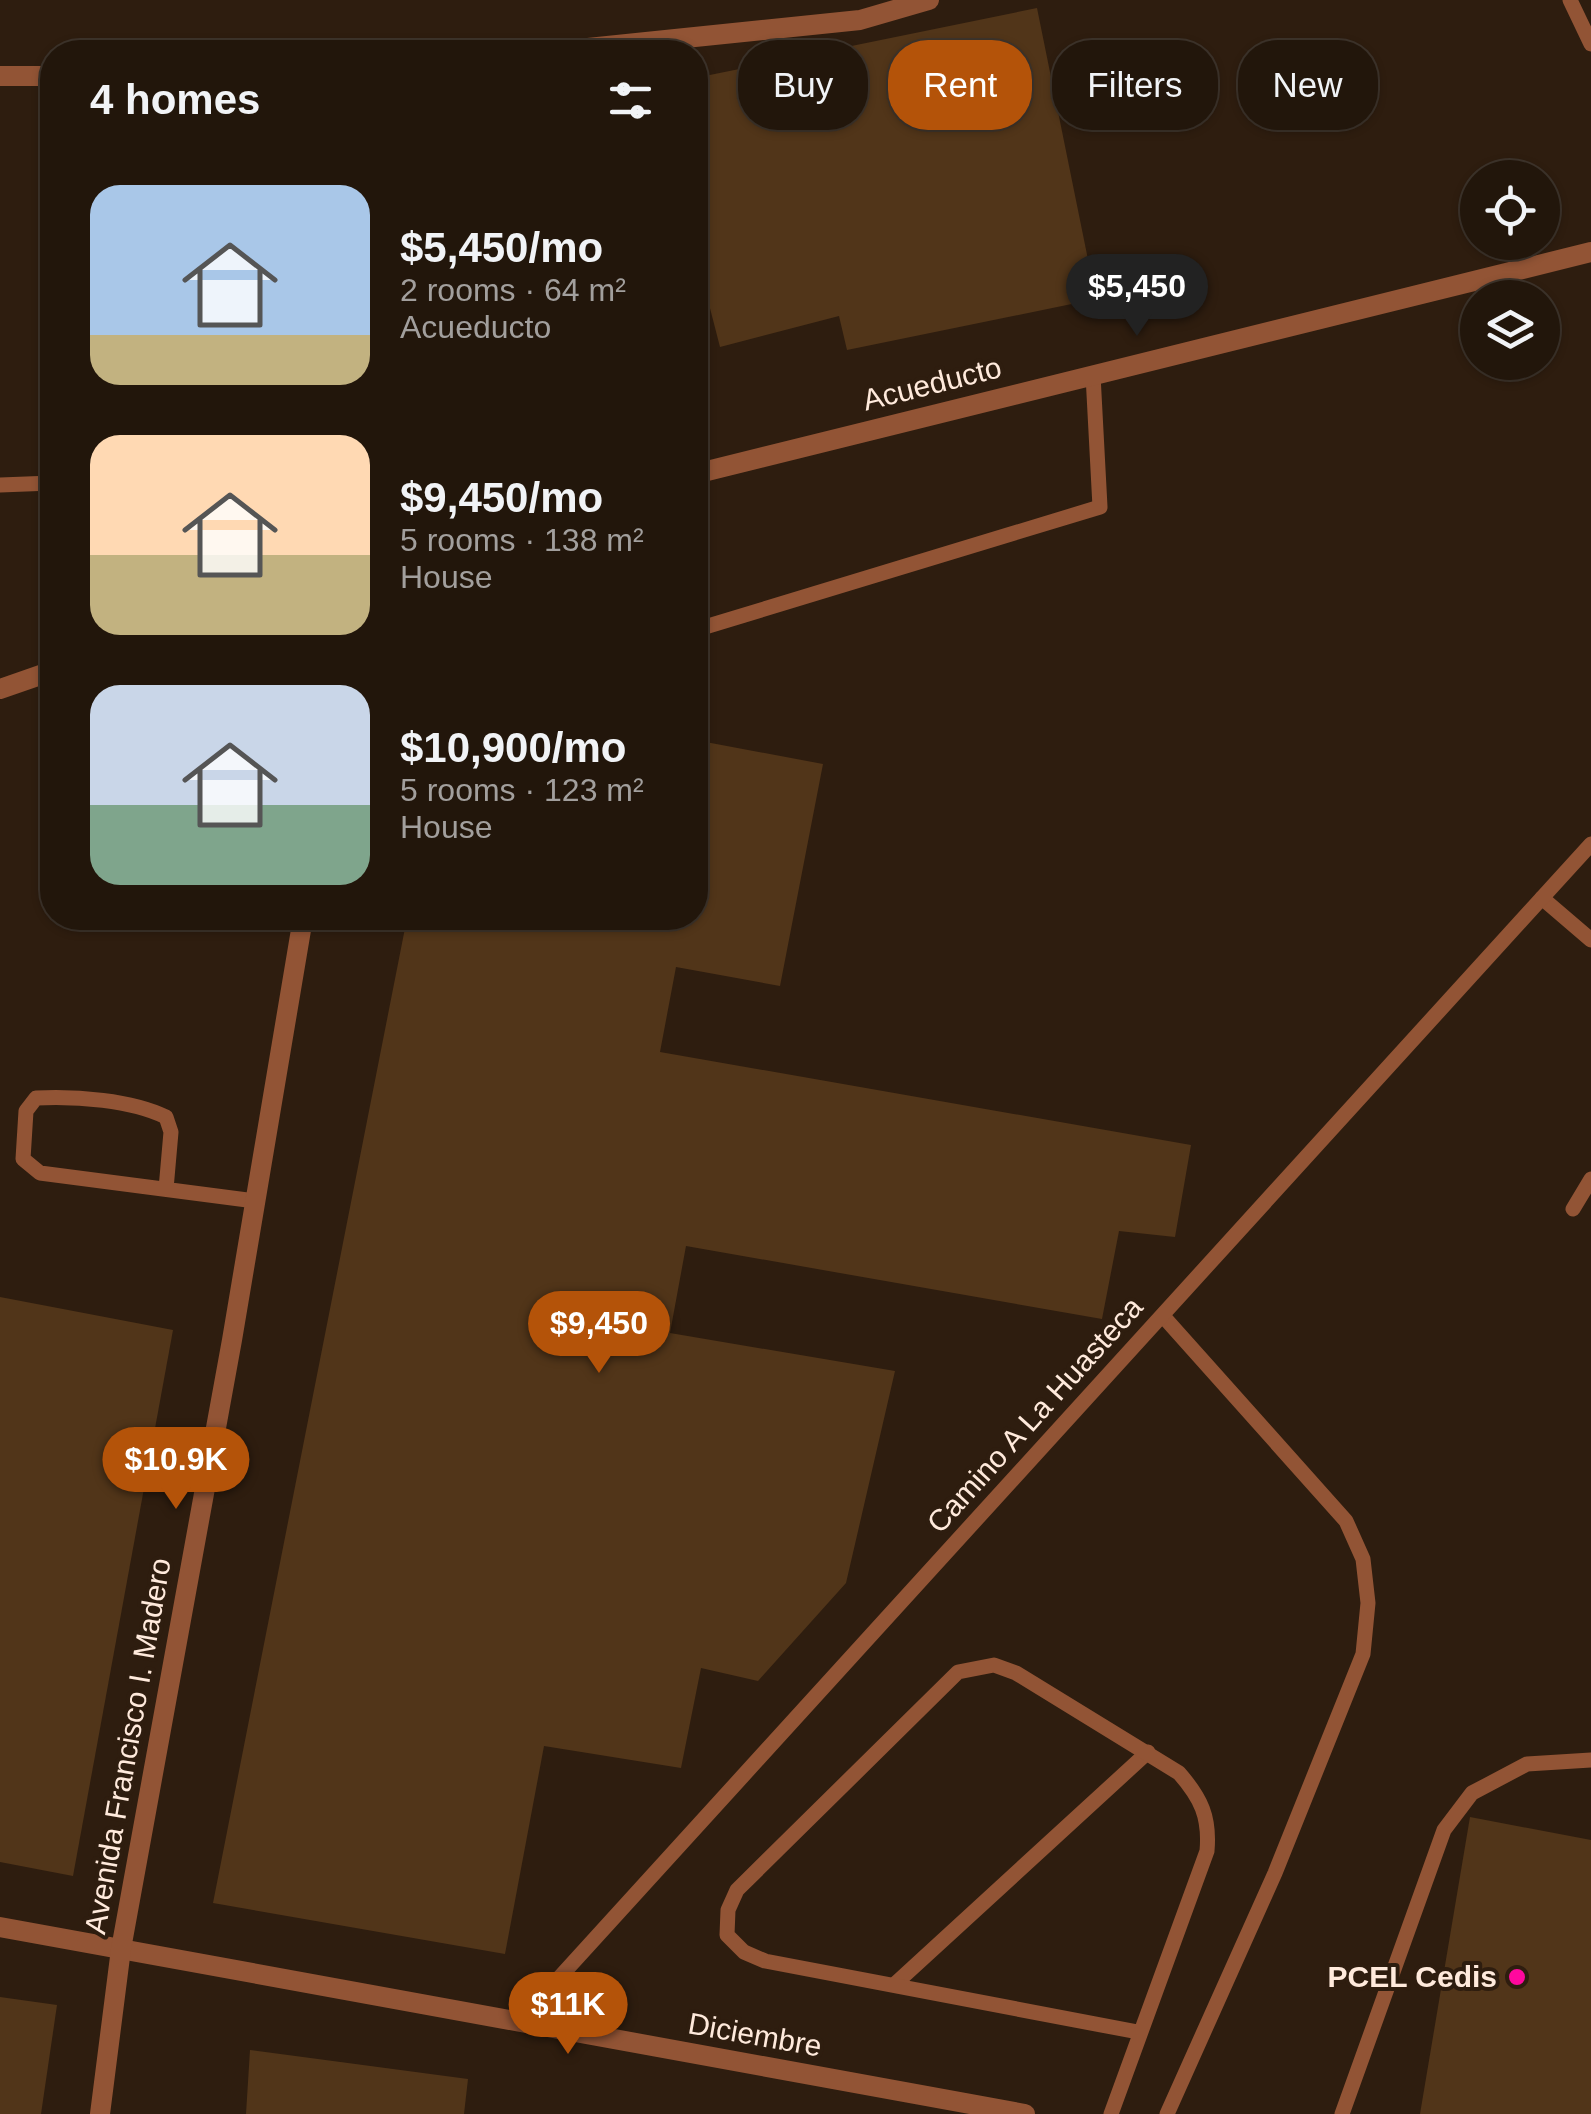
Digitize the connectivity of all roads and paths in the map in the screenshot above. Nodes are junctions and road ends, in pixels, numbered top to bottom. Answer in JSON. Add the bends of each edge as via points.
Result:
{"nodes":[{"id":1,"x":929,"y":0,"type":"edge"},
{"id":2,"x":1570,"y":0,"type":"edge"},
{"id":3,"x":666,"y":40,"type":"edge"},
{"id":4,"x":1591,"y":44,"type":"edge"},
{"id":5,"x":0,"y":76,"type":"edge"},
{"id":6,"x":40,"y":76,"type":"edge"},
{"id":7,"x":1591,"y":252,"type":"edge"},
{"id":8,"x":1093,"y":375,"type":"junction"},
{"id":9,"x":708,"y":471,"type":"edge"},
{"id":10,"x":40,"y":483,"type":"edge"},
{"id":11,"x":0,"y":485,"type":"edge"},
{"id":12,"x":708,"y":626,"type":"edge"},
{"id":13,"x":40,"y":675,"type":"edge"},
{"id":14,"x":0,"y":688,"type":"edge"},
{"id":15,"x":1591,"y":844,"type":"edge"},
{"id":16,"x":1542,"y":898,"type":"junction"},
{"id":17,"x":302,"y":930,"type":"edge"},
{"id":18,"x":1591,"y":940,"type":"edge"},
{"id":19,"x":1591,"y":1179,"type":"edge"},
{"id":20,"x":166,"y":1189,"type":"junction"},
{"id":21,"x":256,"y":1201,"type":"junction"},
{"id":22,"x":1573,"y":1209,"type":"dead end"},
{"id":23,"x":1163,"y":1316,"type":"junction"},
{"id":24,"x":1148,"y":1752,"type":"junction"},
{"id":25,"x":1591,"y":1760,"type":"edge"},
{"id":26,"x":0,"y":1926,"type":"edge"},
{"id":27,"x":121,"y":1949,"type":"junction"},
{"id":28,"x":895,"y":1984,"type":"junction"},
{"id":29,"x":518,"y":2023,"type":"junction"},
{"id":30,"x":1138,"y":2032,"type":"junction"},
{"id":31,"x":100,"y":2114,"type":"edge"},
{"id":32,"x":1024,"y":2114,"type":"edge"},
{"id":33,"x":1111,"y":2114,"type":"edge"},
{"id":34,"x":1167,"y":2114,"type":"edge"},
{"id":35,"x":1342,"y":2114,"type":"edge"}],
"edges":[{"from":1,"to":3,"type":"street","via":[[860,20]]},
{"from":2,"to":4,"type":"lane"},
{"from":5,"to":6,"type":"street"},
{"from":7,"to":8,"type":"street","name":"Acueducto"},
{"from":8,"to":9,"type":"street","name":"Acueducto"},
{"from":8,"to":12,"type":"lane","via":[[1100,507]]},
{"from":10,"to":11,"type":"lane"},
{"from":13,"to":14,"type":"street"},
{"from":15,"to":16,"type":"lane","name":"Camino A La Huasteca"},
{"from":16,"to":18,"type":"lane"},
{"from":16,"to":23,"type":"lane","name":"Camino A La Huasteca"},
{"from":17,"to":21,"type":"street","name":"Avenida Francisco I. Madero"},
{"from":19,"to":22,"type":"lane"},
{"from":20,"to":20,"type":"lane","via":[[40,1173],[23,1159],[26,1111],[36,1098],[54,1097],[166,1117]]},
{"from":20,"to":21,"type":"lane"},
{"from":21,"to":27,"type":"street","name":"Avenida Francisco I. Madero"},
{"from":23,"to":29,"type":"lane","name":"Camino A La Huasteca"},
{"from":23,"to":34,"type":"lane","via":[[1346,1521],[1363,1560],[1368,1603],[1363,1654],[1275,1874]]},
{"from":24,"to":28,"type":"lane"},
{"from":24,"to":28,"type":"lane","via":[[1016,1673],[994,1665],[958,1672],[737,1890],[728,1910],[727,1935],[744,1952]]},
{"from":24,"to":30,"type":"lane","via":[[1200,1797],[1209,1826],[1207,1851]]},
{"from":25,"to":35,"type":"lane","via":[[1526,1764],[1472,1793],[1444,1830]]},
{"from":26,"to":27,"type":"street","name":"Diciembre"},
{"from":27,"to":29,"type":"street","name":"Diciembre"},
{"from":27,"to":31,"type":"street","name":"Avenida Francisco I. Madero"},
{"from":28,"to":30,"type":"lane"},
{"from":29,"to":32,"type":"street","name":"Diciembre"},
{"from":30,"to":33,"type":"lane"}]}
